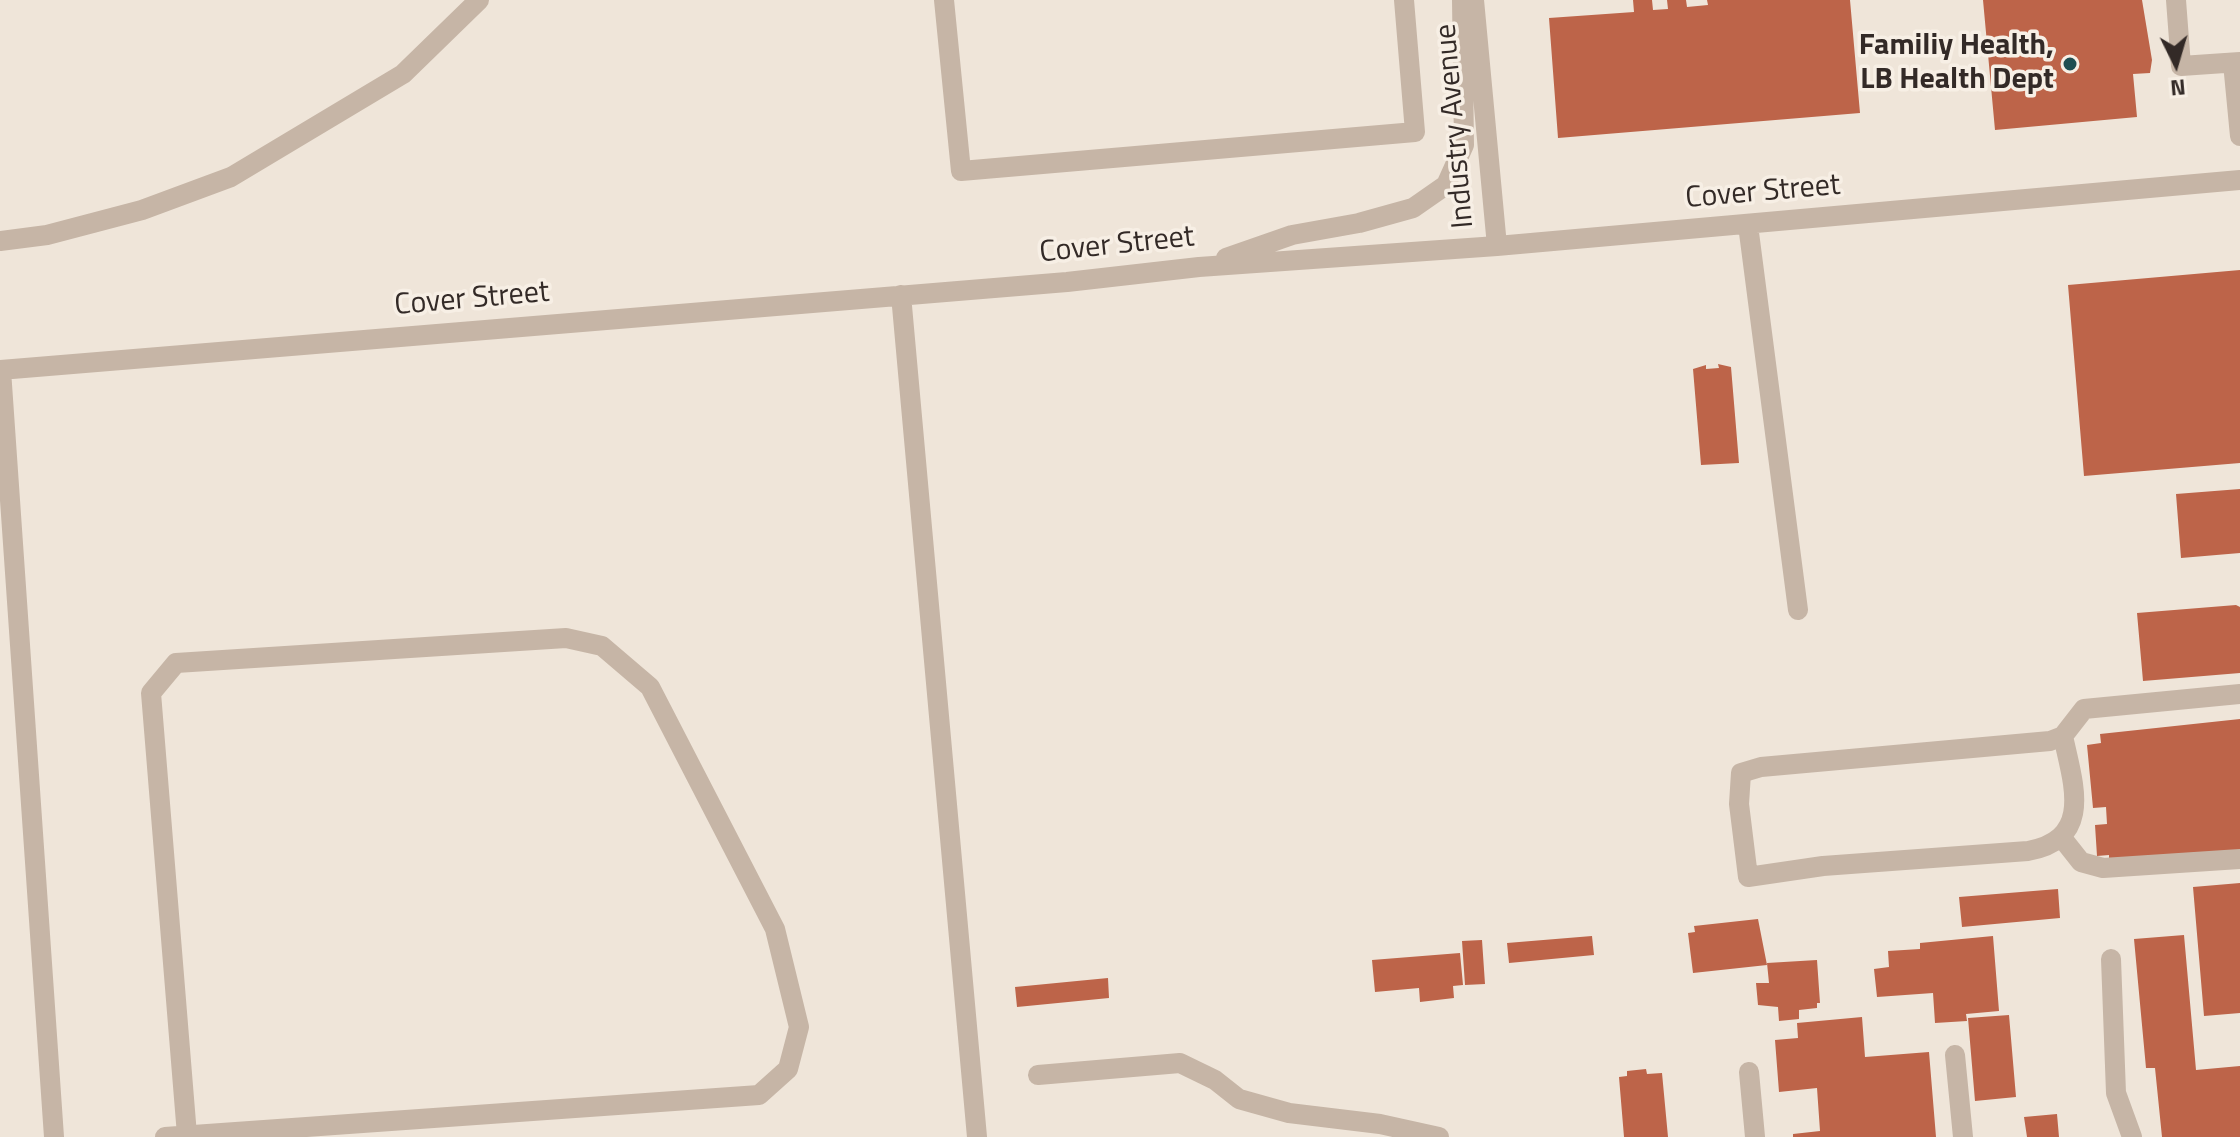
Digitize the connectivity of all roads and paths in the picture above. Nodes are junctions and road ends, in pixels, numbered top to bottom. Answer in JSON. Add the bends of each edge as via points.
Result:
{"nodes":[{"id":1,"x":479,"y":0,"type":"edge"},
{"id":2,"x":945,"y":0,"type":"edge"},
{"id":3,"x":1404,"y":0,"type":"edge"},
{"id":4,"x":1462,"y":0,"type":"edge"},
{"id":5,"x":1474,"y":0,"type":"edge"},
{"id":6,"x":2176,"y":0,"type":"edge"},
{"id":7,"x":2236,"y":62,"type":"edge"},
{"id":8,"x":2240,"y":136,"type":"edge"},
{"id":9,"x":2240,"y":180,"type":"edge"},
{"id":10,"x":1748,"y":225,"type":"junction"},
{"id":11,"x":0,"y":241,"type":"edge"},
{"id":12,"x":1497,"y":246,"type":"junction"},
{"id":13,"x":1199,"y":267,"type":"junction"},
{"id":14,"x":901,"y":295,"type":"junction"},
{"id":15,"x":0,"y":370,"type":"edge"},
{"id":16,"x":1798,"y":610,"type":"dead end"},
{"id":17,"x":2240,"y":694,"type":"edge"},
{"id":18,"x":2063,"y":736,"type":"junction"},
{"id":19,"x":2062,"y":838,"type":"junction"},
{"id":20,"x":2240,"y":859,"type":"edge"},
{"id":21,"x":2111,"y":959,"type":"dead end"},
{"id":22,"x":1955,"y":1055,"type":"dead end"},
{"id":23,"x":1749,"y":1072,"type":"dead end"},
{"id":24,"x":1038,"y":1075,"type":"dead end"},
{"id":25,"x":187,"y":1135,"type":"junction"},
{"id":26,"x":54,"y":1137,"type":"edge"},
{"id":27,"x":165,"y":1137,"type":"edge"},
{"id":28,"x":977,"y":1137,"type":"edge"},
{"id":29,"x":1439,"y":1137,"type":"edge"},
{"id":30,"x":1755,"y":1137,"type":"edge"},
{"id":31,"x":1963,"y":1137,"type":"edge"},
{"id":32,"x":2132,"y":1137,"type":"edge"}],
"edges":[{"from":1,"to":11,"type":"street","via":[[403,74],[231,177],[142,210],[47,235]]},
{"from":2,"to":3,"type":"street","via":[[961,171],[1415,132]]},
{"from":4,"to":13,"type":"street","via":[[1464,145],[1446,185],[1413,208],[1292,235]]},
{"from":5,"to":12,"type":"street","name":"Industry Avenue"},
{"from":6,"to":7,"type":"street","via":[[2181,66]]},
{"from":7,"to":8,"type":"street"},
{"from":9,"to":10,"type":"street","name":"Cover Street"},
{"from":10,"to":12,"type":"street","name":"Cover Street"},
{"from":10,"to":16,"type":"street"},
{"from":12,"to":13,"type":"street","name":"Cover Street"},
{"from":13,"to":14,"type":"street","name":"Cover Street"},
{"from":14,"to":15,"type":"street","name":"Cover Street"},
{"from":14,"to":28,"type":"street"},
{"from":15,"to":26,"type":"street"},
{"from":17,"to":18,"type":"street","via":[[2084,709]]},
{"from":18,"to":19,"type":"street","via":[[2075,809]]},
{"from":18,"to":19,"type":"street","via":[[1761,767],[1741,773],[1739,781],[1748,877],[1823,866],[2028,851]]},
{"from":19,"to":20,"type":"street","via":[[2081,862],[2103,868]]},
{"from":21,"to":32,"type":"street","via":[[2116,1093]]},
{"from":22,"to":31,"type":"street"},
{"from":23,"to":30,"type":"street"},
{"from":24,"to":29,"type":"street","via":[[1180,1063],[1239,1099],[1289,1113]]},
{"from":25,"to":25,"type":"street","via":[[759,1095],[788,1069],[799,1027],[775,929],[650,687],[602,646],[566,638],[176,663],[151,693]]},
{"from":25,"to":27,"type":"street"}]}
